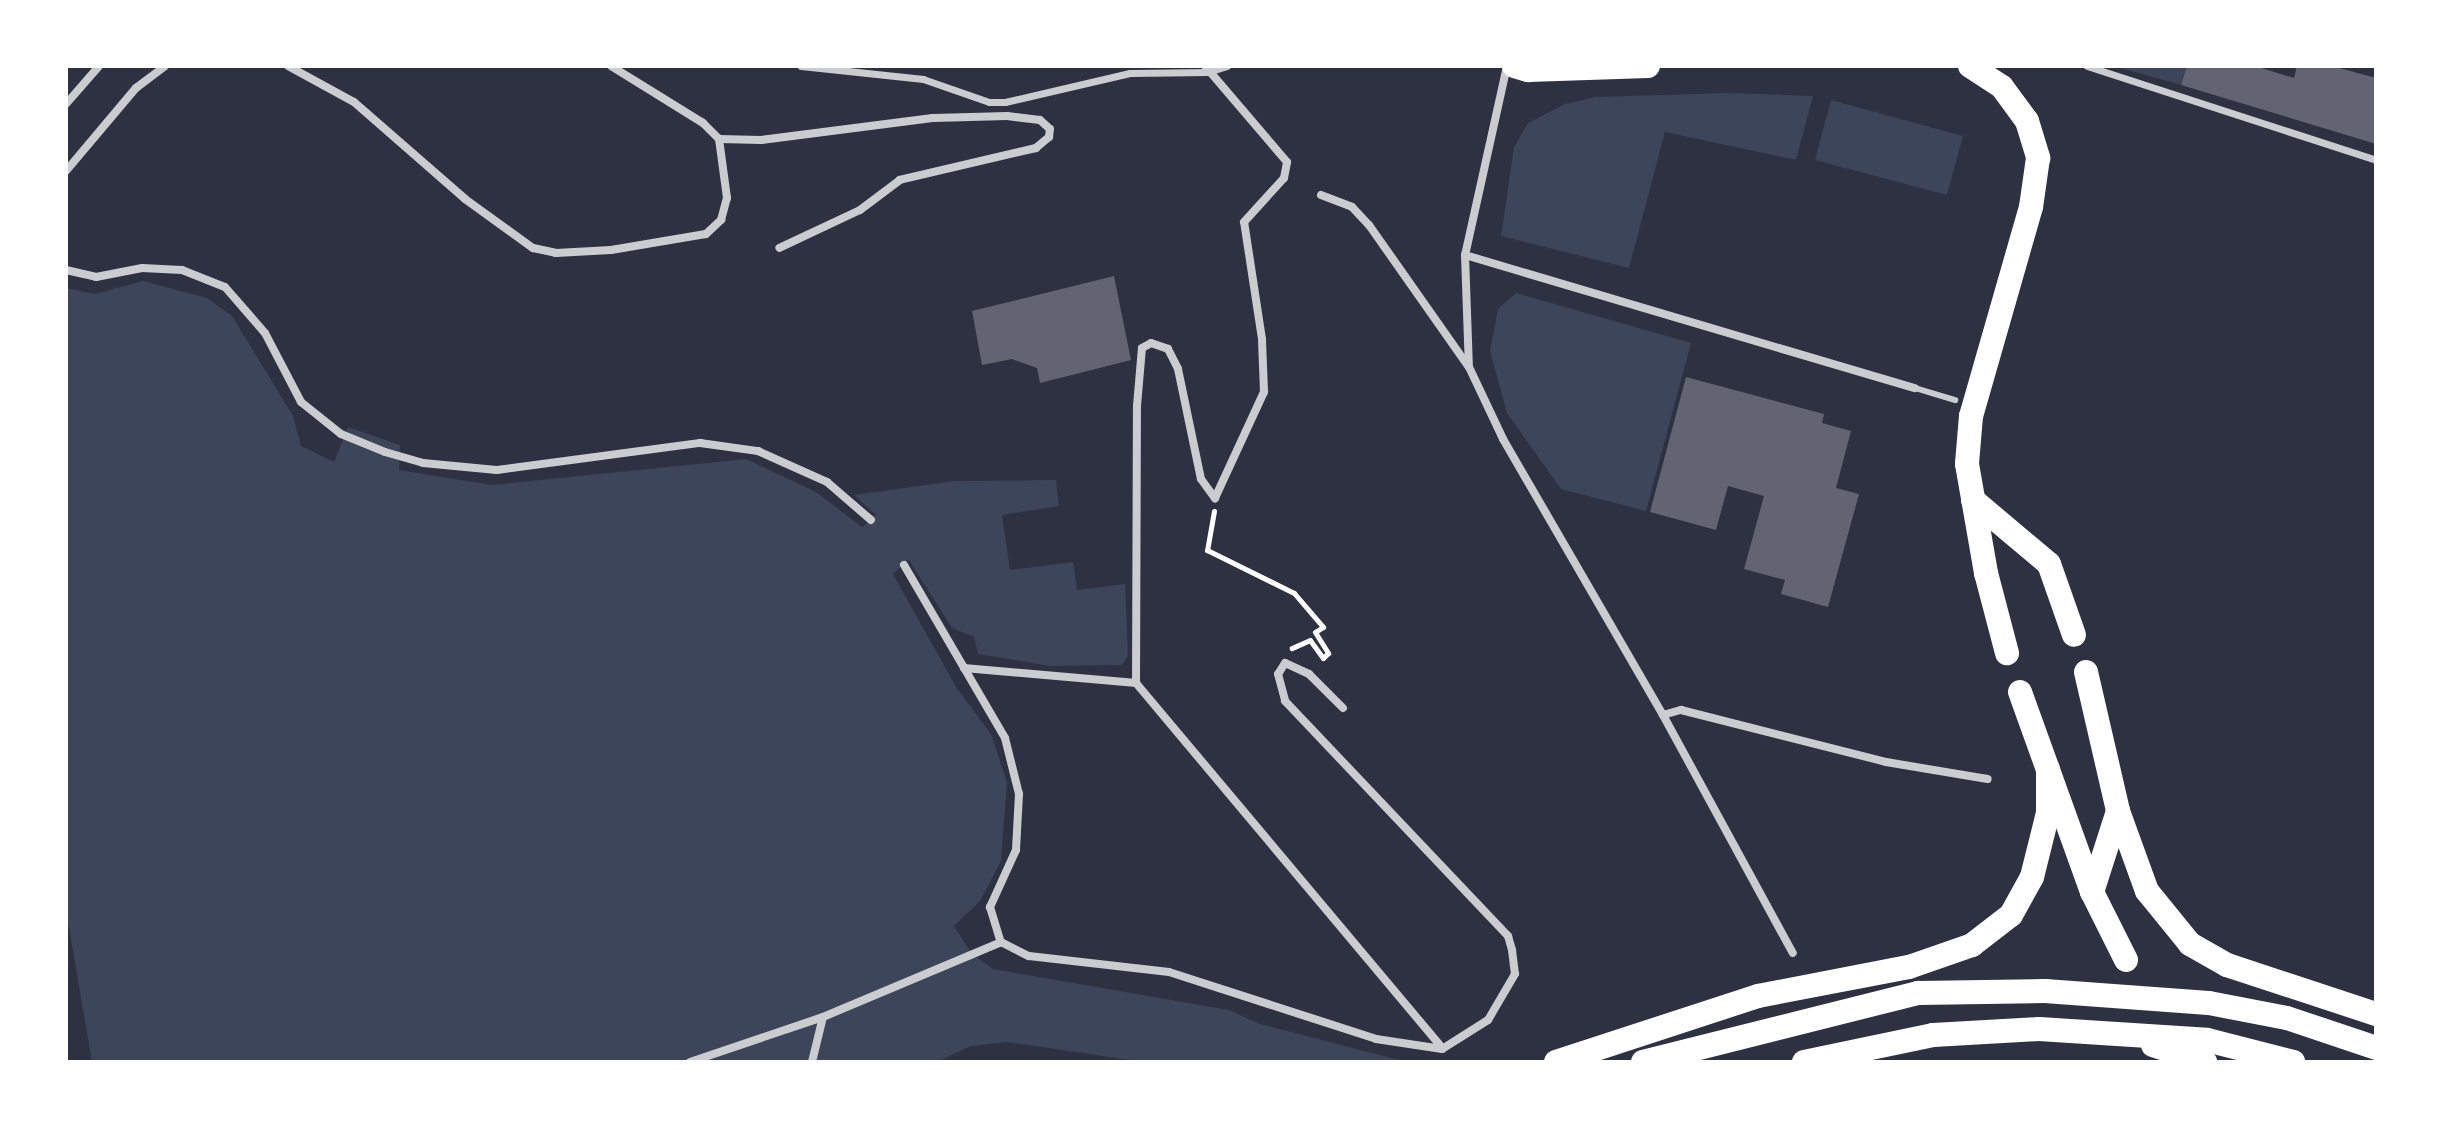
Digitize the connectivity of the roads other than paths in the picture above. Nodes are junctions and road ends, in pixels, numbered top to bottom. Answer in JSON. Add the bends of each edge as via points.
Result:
{"nodes":[{"id":1,"x":99,"y":66,"type":"edge"},
{"id":2,"x":165,"y":66,"type":"edge"},
{"id":3,"x":288,"y":66,"type":"edge"},
{"id":4,"x":611,"y":66,"type":"edge"},
{"id":5,"x":801,"y":66,"type":"edge"},
{"id":6,"x":1227,"y":66,"type":"edge"},
{"id":7,"x":1507,"y":66,"type":"edge"},
{"id":8,"x":1514,"y":66,"type":"edge"},
{"id":9,"x":1648,"y":66,"type":"edge"},
{"id":10,"x":1970,"y":66,"type":"edge"},
{"id":11,"x":2087,"y":66,"type":"edge"},
{"id":12,"x":1206,"y":69,"type":"edge"},
{"id":13,"x":66,"y":104,"type":"edge"},
{"id":14,"x":719,"y":139,"type":"junction"},
{"id":15,"x":2376,"y":160,"type":"edge"},
{"id":16,"x":66,"y":171,"type":"edge"},
{"id":17,"x":1321,"y":195,"type":"dead end"},
{"id":18,"x":779,"y":248,"type":"dead end"},
{"id":19,"x":1465,"y":255,"type":"junction"},
{"id":20,"x":66,"y":270,"type":"edge"},
{"id":21,"x":1469,"y":367,"type":"junction"},
{"id":22,"x":1915,"y":388,"type":"joint"},
{"id":23,"x":1963,"y":408,"type":"junction"},
{"id":24,"x":1973,"y":500,"type":"junction"},
{"id":25,"x":871,"y":520,"type":"dead end"},
{"id":26,"x":904,"y":565,"type":"dead end"},
{"id":27,"x":2074,"y":635,"type":"dead end"},
{"id":28,"x":2007,"y":653,"type":"dead end"},
{"id":29,"x":964,"y":668,"type":"junction"},
{"id":30,"x":2086,"y":672,"type":"dead end"},
{"id":31,"x":1136,"y":683,"type":"junction"},
{"id":32,"x":2020,"y":692,"type":"dead end"},
{"id":33,"x":1343,"y":708,"type":"dead end"},
{"id":34,"x":1663,"y":715,"type":"junction"},
{"id":35,"x":2048,"y":769,"type":"junction"},
{"id":36,"x":1988,"y":779,"type":"dead end"},
{"id":37,"x":2118,"y":811,"type":"junction"},
{"id":38,"x":2092,"y":892,"type":"junction"},
{"id":39,"x":1001,"y":942,"type":"junction"},
{"id":40,"x":1793,"y":953,"type":"dead end"},
{"id":41,"x":2126,"y":960,"type":"dead end"},
{"id":42,"x":2376,"y":1014,"type":"edge"},
{"id":43,"x":823,"y":1017,"type":"junction"},
{"id":44,"x":2105,"y":1030,"type":"junction"},
{"id":45,"x":2376,"y":1048,"type":"edge"},
{"id":46,"x":1442,"y":1049,"type":"junction"},
{"id":47,"x":2285,"y":1060,"type":"edge"},
{"id":48,"x":690,"y":1062,"type":"edge"},
{"id":49,"x":812,"y":1062,"type":"edge"},
{"id":50,"x":1556,"y":1062,"type":"edge"},
{"id":51,"x":1643,"y":1062,"type":"edge"},
{"id":52,"x":1804,"y":1062,"type":"edge"},
{"id":53,"x":2205,"y":1062,"type":"edge"}],
"edges":[{"from":1,"to":13,"type":"street"},
{"from":2,"to":16,"type":"street","via":[[136,88]]},
{"from":3,"to":14,"type":"street","via":[[354,102],[503,230],[545,252],[611,250],[715,228],[727,198]]},
{"from":4,"to":14,"type":"street","via":[[703,123]]},
{"from":5,"to":12,"type":"street","via":[[923,79],[989,102],[1072,90],[1130,73]]},
{"from":6,"to":12,"type":"street"},
{"from":7,"to":19,"type":"street"},
{"from":8,"to":9,"type":"highway"},
{"from":10,"to":23,"type":"highway","via":[[2002,87],[2027,121],[2038,158],[2031,207]]},
{"from":11,"to":15,"type":"street"},
{"from":12,"to":31,"type":"street","via":[[1287,162],[1287,170],[1244,222],[1262,339],[1264,392],[1215,498],[1201,479],[1178,369],[1168,349],[1151,343],[1139,359]]},
{"from":14,"to":18,"type":"street","via":[[761,140],[933,118],[1029,118],[1050,129],[1036,148],[900,180],[860,210]]},
{"from":17,"to":21,"type":"street","via":[[1352,207],[1369,225]]},
{"from":19,"to":21,"type":"street"},
{"from":19,"to":22,"type":"street"},
{"from":20,"to":25,"type":"street","via":[[96,277],[142,268],[182,270],[225,287],[265,333],[301,402],[341,434],[385,452],[423,463],[497,470],[700,443],[758,451],[827,482]]},
{"from":21,"to":34,"type":"street","via":[[1503,439]]},
{"from":22,"to":23,"type":"lane"},
{"from":23,"to":24,"type":"highway"},
{"from":24,"to":27,"type":"highway","via":[[2049,564]]},
{"from":24,"to":28,"type":"highway"},
{"from":26,"to":29,"type":"street"},
{"from":29,"to":31,"type":"street"},
{"from":29,"to":39,"type":"street","via":[[1005,738],[1019,794],[1016,850],[990,907]]},
{"from":30,"to":37,"type":"highway"},
{"from":31,"to":46,"type":"street"},
{"from":32,"to":35,"type":"highway"},
{"from":33,"to":46,"type":"street","via":[[1309,674],[1285,663],[1278,674],[1285,701],[1508,936],[1515,962],[1508,991],[1488,1020]]},
{"from":34,"to":36,"type":"street","via":[[1681,710],[1886,762]]},
{"from":34,"to":40,"type":"street"},
{"from":35,"to":38,"type":"highway"},
{"from":35,"to":50,"type":"highway","via":[[2040,857],[2011,915],[1972,945],[1909,967],[1758,996]]},
{"from":37,"to":38,"type":"highway"},
{"from":37,"to":42,"type":"highway","via":[[2147,891],[2190,944],[2227,965]]},
{"from":38,"to":41,"type":"highway"},
{"from":39,"to":43,"type":"street"},
{"from":39,"to":46,"type":"street","via":[[1029,956],[1169,972],[1376,1039]]},
{"from":43,"to":48,"type":"street"},
{"from":43,"to":49,"type":"street"},
{"from":44,"to":47,"type":"highway","via":[[2207,1040]]},
{"from":44,"to":52,"type":"highway","via":[[1933,1035]]},
{"from":44,"to":53,"type":"highway"},
{"from":45,"to":51,"type":"highway","via":[[2287,1018],[2209,1003],[2045,991],[1918,993]]}]}
